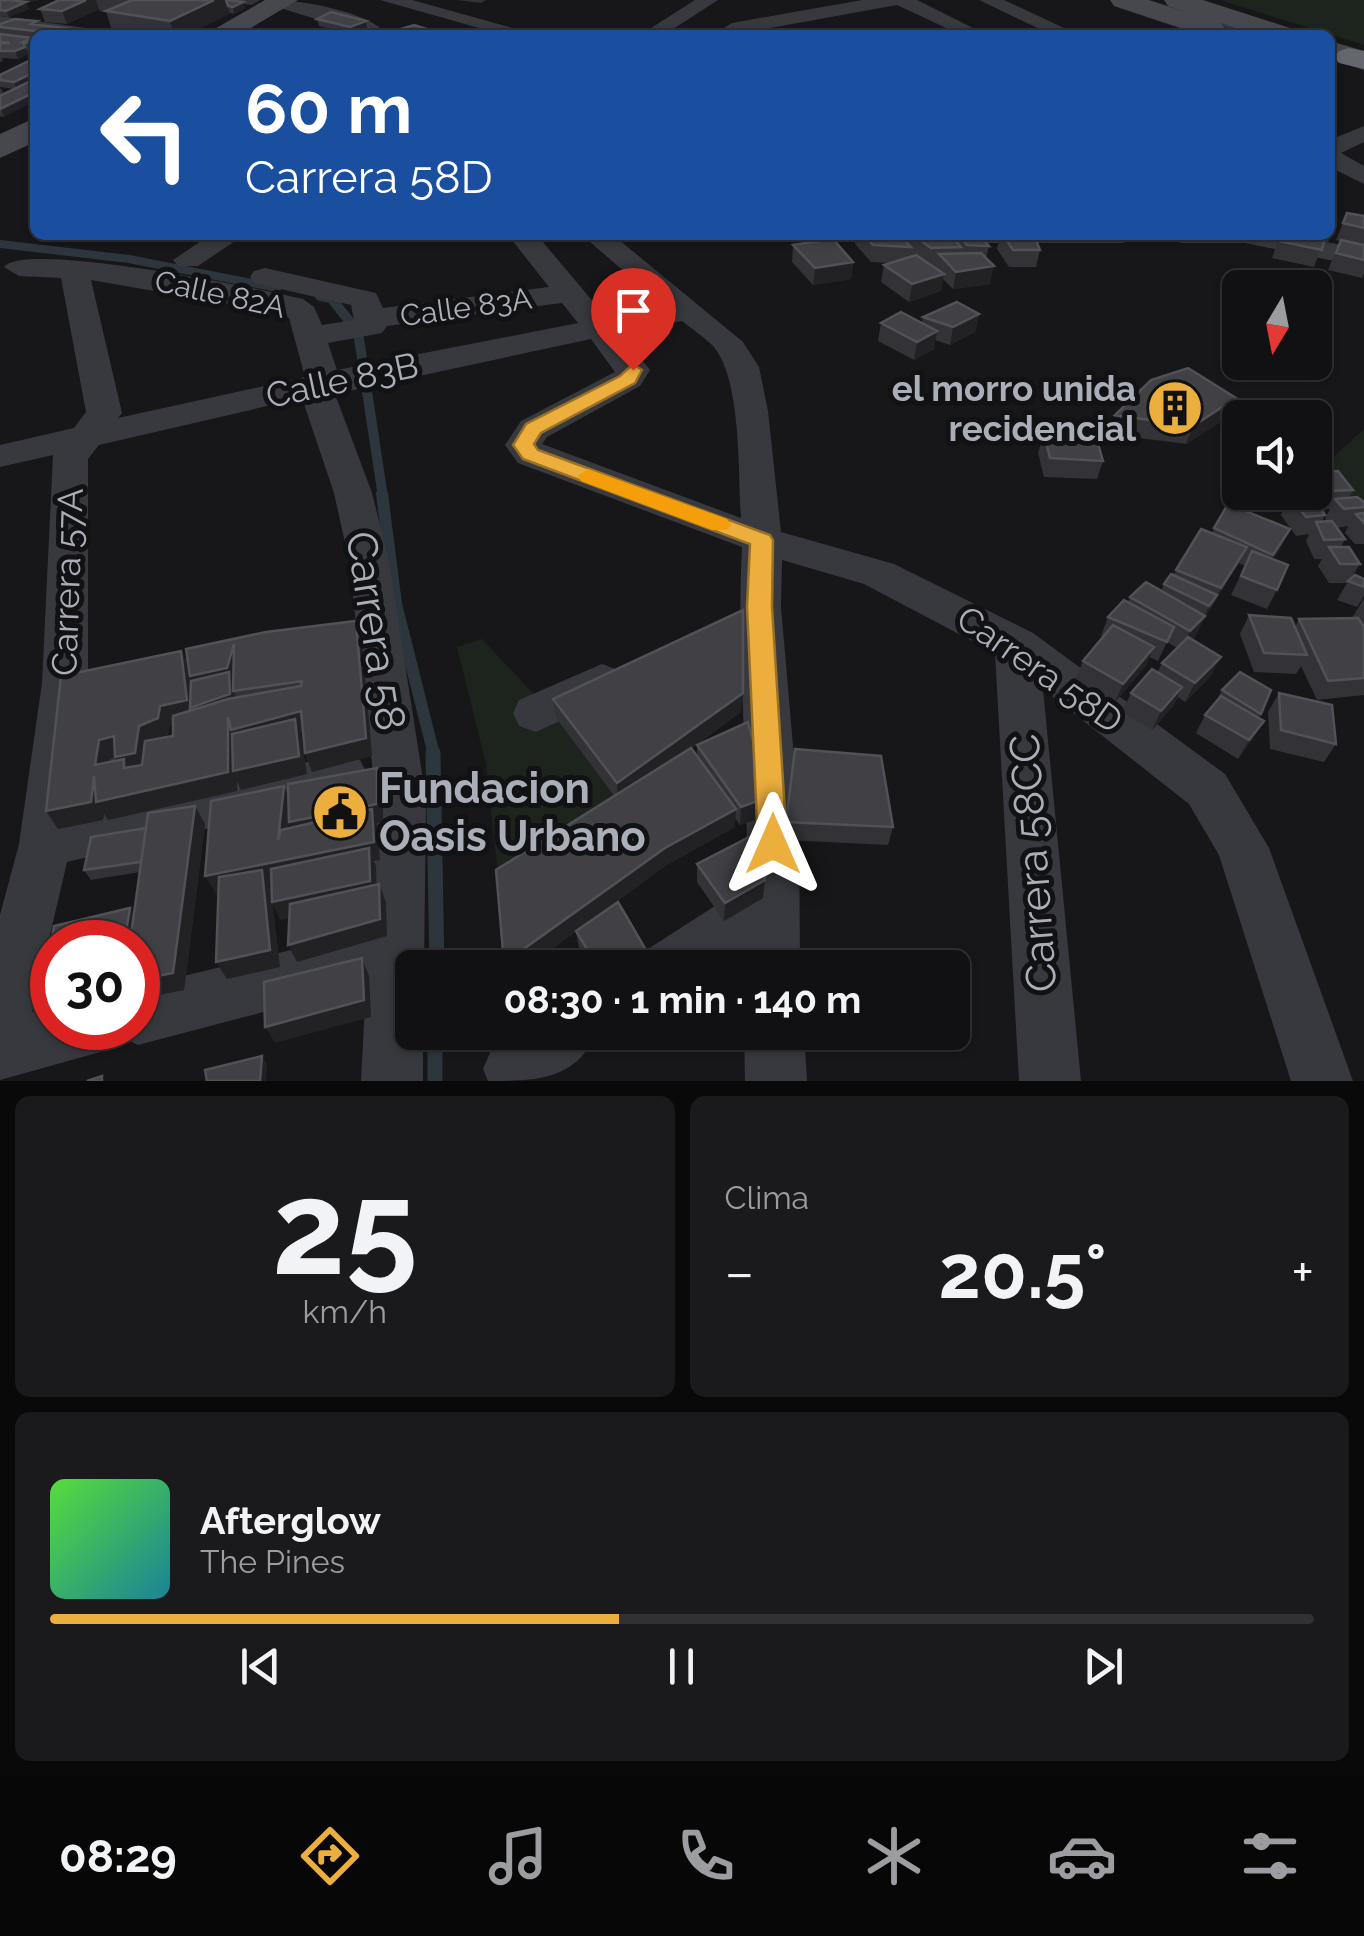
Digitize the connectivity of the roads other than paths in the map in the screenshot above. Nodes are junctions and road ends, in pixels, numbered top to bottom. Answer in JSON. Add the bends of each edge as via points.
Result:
{"nodes":[{"id":1,"x":389,"y":0,"type":"edge"},
{"id":2,"x":709,"y":0,"type":"edge"},
{"id":3,"x":786,"y":0,"type":"edge"},
{"id":4,"x":894,"y":0,"type":"edge"},
{"id":5,"x":902,"y":0,"type":"edge"},
{"id":6,"x":988,"y":0,"type":"edge"},
{"id":7,"x":1123,"y":0,"type":"edge"},
{"id":8,"x":1177,"y":0,"type":"edge"},
{"id":9,"x":283,"y":1,"type":"edge"},
{"id":10,"x":497,"y":4,"type":"dead end"},
{"id":11,"x":53,"y":5,"type":"edge"},
{"id":12,"x":687,"y":11,"type":"junction"},
{"id":13,"x":816,"y":14,"type":"junction"},
{"id":14,"x":3,"y":24,"type":"edge"},
{"id":15,"x":465,"y":27,"type":"edge"},
{"id":16,"x":840,"y":28,"type":"dead end"},
{"id":17,"x":52,"y":30,"type":"edge"},
{"id":18,"x":228,"y":30,"type":"edge"},
{"id":19,"x":374,"y":30,"type":"edge"},
{"id":20,"x":507,"y":30,"type":"edge"},
{"id":21,"x":658,"y":30,"type":"edge"},
{"id":22,"x":732,"y":30,"type":"edge"},
{"id":23,"x":746,"y":30,"type":"edge"},
{"id":24,"x":956,"y":30,"type":"edge"},
{"id":25,"x":1057,"y":30,"type":"edge"},
{"id":26,"x":1214,"y":30,"type":"edge"},
{"id":27,"x":1268,"y":30,"type":"edge"},
{"id":28,"x":1364,"y":134,"type":"edge"},
{"id":29,"x":1335,"y":146,"type":"edge"},
{"id":30,"x":1335,"y":160,"type":"edge"},
{"id":31,"x":1364,"y":176,"type":"edge"},
{"id":32,"x":219,"y":240,"type":"edge"},
{"id":33,"x":526,"y":240,"type":"edge"},
{"id":34,"x":602,"y":240,"type":"edge"},
{"id":35,"x":1271,"y":240,"type":"edge"},
{"id":36,"x":1364,"y":258,"type":"edge"},
{"id":37,"x":19,"y":267,"type":"dead end"},
{"id":38,"x":74,"y":268,"type":"junction"},
{"id":39,"x":570,"y":293,"type":"junction"},
{"id":40,"x":685,"y":311,"type":"junction"},
{"id":41,"x":362,"y":326,"type":"junction"},
{"id":42,"x":598,"y":328,"type":"junction"},
{"id":43,"x":311,"y":338,"type":"junction"},
{"id":44,"x":349,"y":389,"type":"junction"},
{"id":45,"x":90,"y":436,"type":"junction"},
{"id":46,"x":0,"y":456,"type":"edge"},
{"id":47,"x":762,"y":540,"type":"junction"},
{"id":48,"x":1016,"y":646,"type":"junction"},
{"id":49,"x":639,"y":664,"type":"edge"},
{"id":50,"x":536,"y":714,"type":"dead end"},
{"id":51,"x":397,"y":763,"type":"junction"},
{"id":52,"x":44,"y":844,"type":"junction"},
{"id":53,"x":770,"y":901,"type":"junction"},
{"id":54,"x":395,"y":950,"type":"edge"},
{"id":55,"x":695,"y":950,"type":"edge"},
{"id":56,"x":771,"y":950,"type":"edge"},
{"id":57,"x":395,"y":951,"type":"joint"},
{"id":58,"x":160,"y":1010,"type":"edge"},
{"id":59,"x":0,"y":1024,"type":"edge"},
{"id":60,"x":30,"y":1043,"type":"edge"},
{"id":61,"x":0,"y":1050,"type":"edge"},
{"id":62,"x":540,"y":1050,"type":"edge"},
{"id":63,"x":775,"y":1050,"type":"edge"},
{"id":64,"x":512,"y":1068,"type":"dead end"},
{"id":65,"x":392,"y":1081,"type":"edge"},
{"id":66,"x":776,"y":1081,"type":"edge"},
{"id":67,"x":1050,"y":1081,"type":"edge"},
{"id":68,"x":1322,"y":1081,"type":"edge"}],
"edges":[{"from":1,"to":15,"type":"street"},
{"from":2,"to":12,"type":"street"},
{"from":3,"to":13,"type":"street"},
{"from":4,"to":13,"type":"street"},
{"from":5,"to":24,"type":"street"},
{"from":6,"to":25,"type":"street"},
{"from":7,"to":26,"type":"main road"},
{"from":8,"to":27,"type":"main road"},
{"from":9,"to":18,"type":"main road"},
{"from":9,"to":19,"type":"street"},
{"from":10,"to":15,"type":"street"},
{"from":11,"to":14,"type":"street"},
{"from":12,"to":21,"type":"street"},
{"from":12,"to":22,"type":"street"},
{"from":13,"to":16,"type":"street"},
{"from":13,"to":23,"type":"street"},
{"from":14,"to":17,"type":"street"},
{"from":15,"to":20,"type":"street"},
{"from":28,"to":29,"type":"street"},
{"from":30,"to":31,"type":"street"},
{"from":32,"to":41,"type":"street","name":"Calle 82A","via":[[178,258],[359,296],[365,299]]},
{"from":33,"to":39,"type":"street"},
{"from":34,"to":40,"type":"street"},
{"from":35,"to":36,"type":"street"},
{"from":37,"to":38,"type":"street","name":"Calle 82A"},
{"from":38,"to":43,"type":"street","name":"Calle 82A","via":[[292,306],[303,314]]},
{"from":38,"to":45,"type":"street","name":"Carrera 57A","via":[[104,413]]},
{"from":39,"to":41,"type":"street","name":"Calle 83A"},
{"from":39,"to":42,"type":"street"},
{"from":40,"to":42,"type":"street","name":"Calle 83B"},
{"from":40,"to":47,"type":"street","via":[[727,342],[742,367]]},
{"from":41,"to":43,"type":"street","name":"Calle 83A"},
{"from":42,"to":44,"type":"street","name":"Calle 83B"},
{"from":42,"to":47,"type":"street","name":"Carrera 58D","via":[[633,370],[628,379],[534,429],[523,445],[530,455]]},
{"from":43,"to":44,"type":"street","name":"Calle 82A"},
{"from":44,"to":45,"type":"street","name":"Calle 83B"},
{"from":44,"to":51,"type":"street","name":"Carrera 58","via":[[353,493],[369,561],[356,624]]},
{"from":45,"to":46,"type":"street","name":"Calle 83B"},
{"from":45,"to":52,"type":"street","name":"Carrera 57A","via":[[70,458],[84,679]]},
{"from":47,"to":48,"type":"street","name":"Carrera 58D","via":[[879,574]]},
{"from":47,"to":53,"type":"street","via":[[742,615],[774,815]]},
{"from":48,"to":67,"type":"street","name":"Carrera 58CC"},
{"from":48,"to":68,"type":"street","name":"Carrera 58D","via":[[1207,789],[1242,848]]},
{"from":49,"to":50,"type":"street"},
{"from":51,"to":52,"type":"street"},
{"from":51,"to":54,"type":"street","name":"Carrera 58"},
{"from":52,"to":59,"type":"street","name":"Carrera 57A"},
{"from":53,"to":55,"type":"street"},
{"from":53,"to":56,"type":"street"},
{"from":57,"to":58,"type":"street"},
{"from":57,"to":65,"type":"street","name":"Carrera 58"},
{"from":60,"to":61,"type":"street"},
{"from":62,"to":64,"type":"street"},
{"from":63,"to":66,"type":"street"}]}
